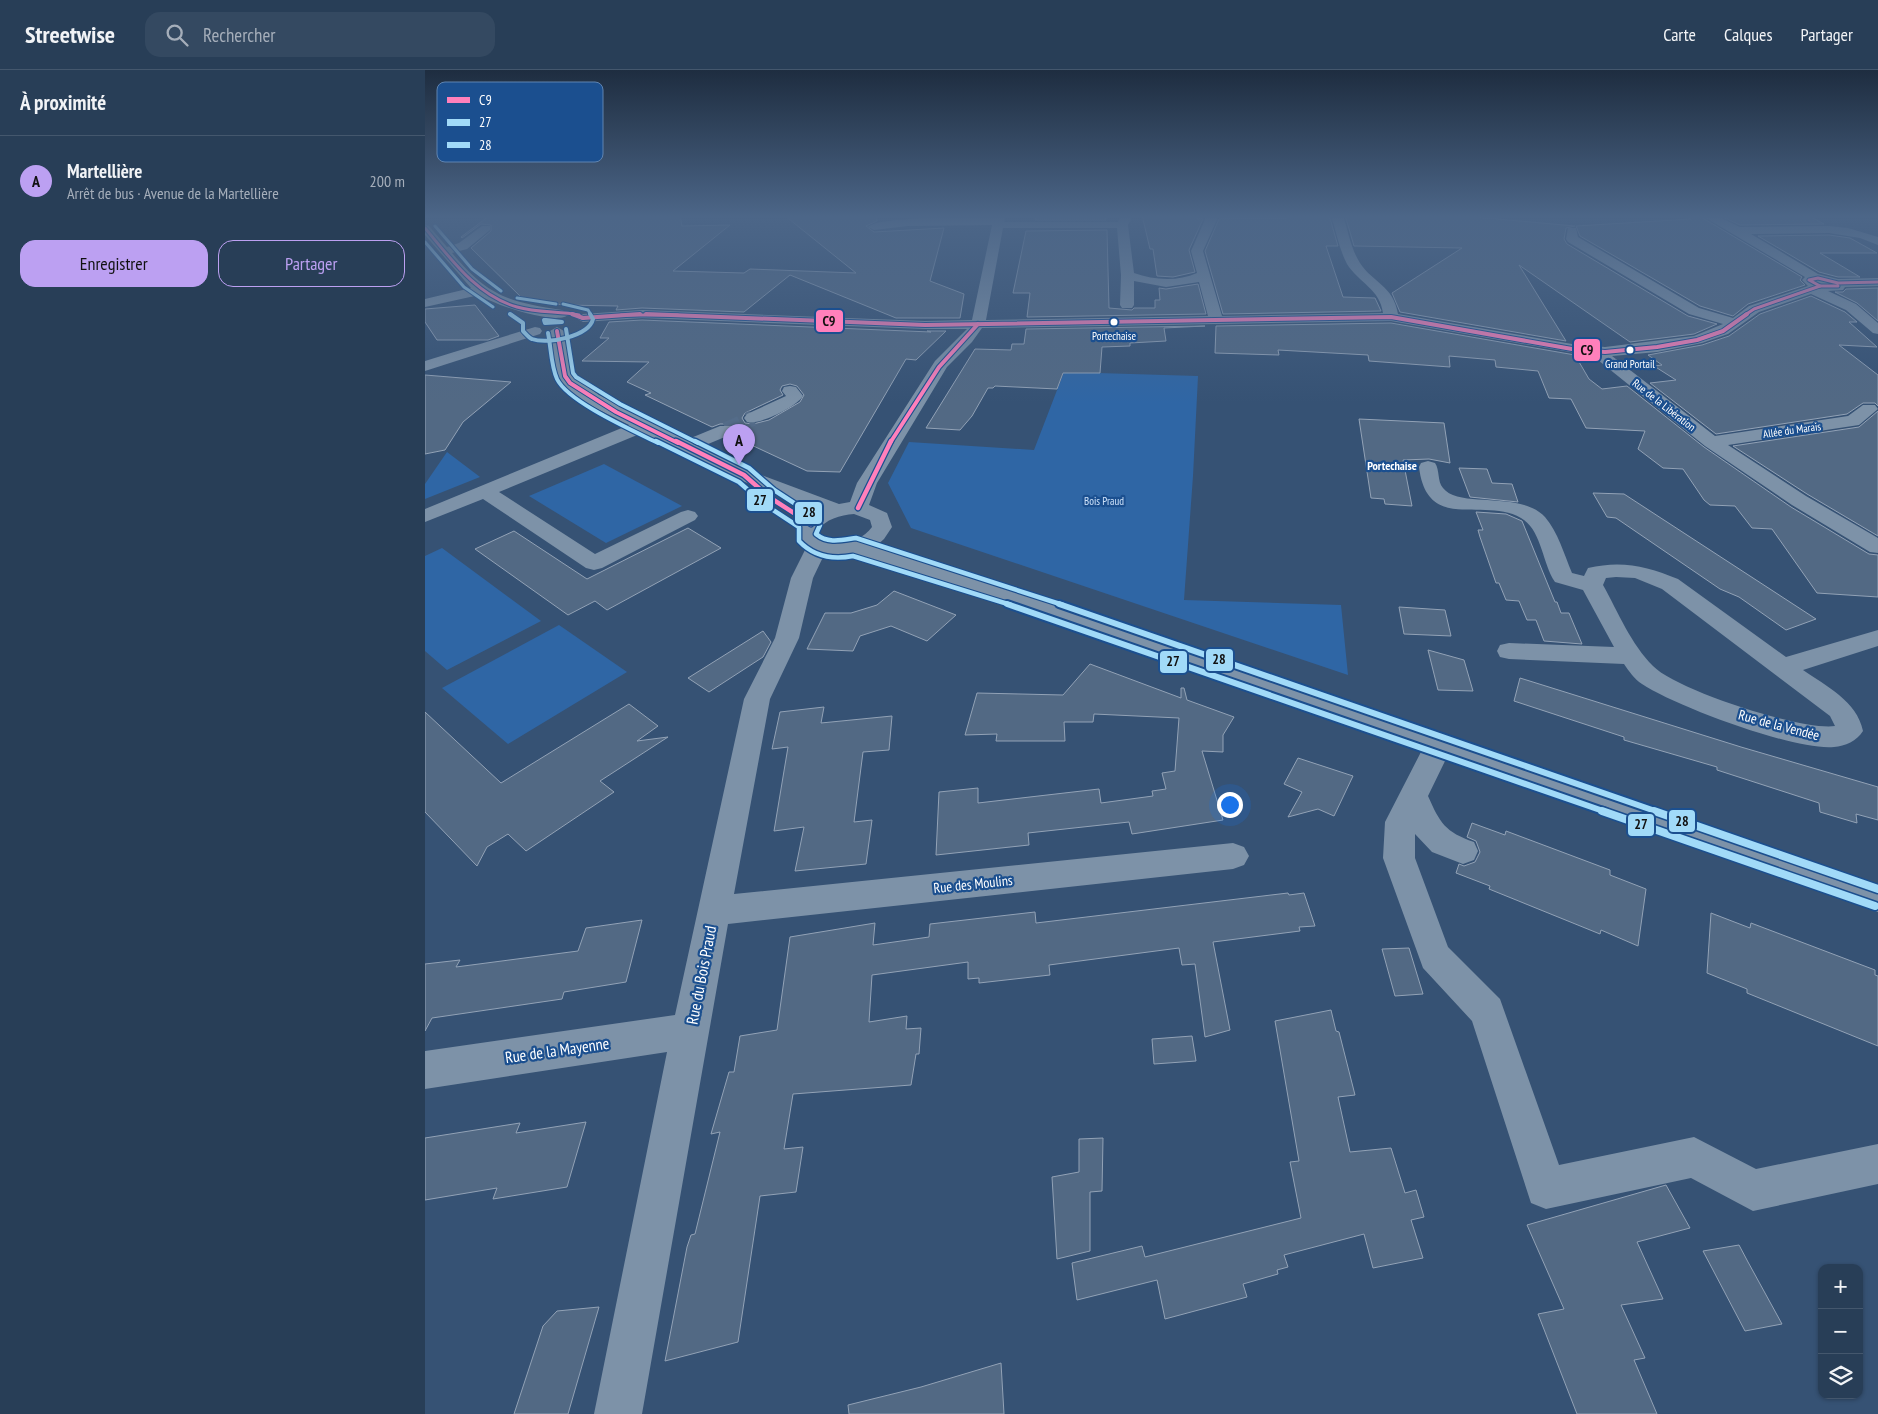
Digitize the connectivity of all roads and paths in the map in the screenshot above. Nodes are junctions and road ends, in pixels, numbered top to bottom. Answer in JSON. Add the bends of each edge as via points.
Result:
{"nodes":[{"id":1,"x":469,"y":278,"type":"edge"},
{"id":2,"x":987,"y":278,"type":"edge"},
{"id":3,"x":1128,"y":278,"type":"edge"},
{"id":4,"x":1137,"y":278,"type":"edge"},
{"id":5,"x":1196,"y":278,"type":"edge"},
{"id":6,"x":1204,"y":278,"type":"edge"},
{"id":7,"x":1367,"y":278,"type":"edge"},
{"id":8,"x":1638,"y":278,"type":"edge"},
{"id":9,"x":1806,"y":278,"type":"edge"},
{"id":10,"x":1878,"y":282,"type":"edge"},
{"id":11,"x":1815,"y":284,"type":"junction"},
{"id":12,"x":481,"y":290,"type":"junction"},
{"id":13,"x":425,"y":303,"type":"edge"},
{"id":14,"x":1127,"y":305,"type":"dead end"},
{"id":15,"x":516,"y":306,"type":"junction"},
{"id":16,"x":562,"y":314,"type":"junction"},
{"id":17,"x":1391,"y":317,"type":"junction"},
{"id":18,"x":583,"y":318,"type":"junction"},
{"id":19,"x":1216,"y":320,"type":"junction"},
{"id":20,"x":1736,"y":323,"type":"junction"},
{"id":21,"x":978,"y":324,"type":"junction"},
{"id":22,"x":536,"y":326,"type":"junction"},
{"id":23,"x":1878,"y":330,"type":"edge"},
{"id":24,"x":557,"y":332,"type":"junction"},
{"id":25,"x":1598,"y":352,"type":"junction"},
{"id":26,"x":425,"y":366,"type":"edge"},
{"id":27,"x":790,"y":391,"type":"dead end"},
{"id":28,"x":1869,"y":409,"type":"dead end"},
{"id":29,"x":753,"y":418,"type":"tunnel mouth"},
{"id":30,"x":643,"y":426,"type":"junction"},
{"id":31,"x":726,"y":430,"type":"tunnel mouth"},
{"id":32,"x":1711,"y":442,"type":"junction"},
{"id":33,"x":686,"y":447,"type":"junction"},
{"id":34,"x":1428,"y":467,"type":"dead end"},
{"id":35,"x":744,"y":475,"type":"junction"},
{"id":36,"x":483,"y":491,"type":"junction"},
{"id":37,"x":858,"y":508,"type":"junction"},
{"id":38,"x":836,"y":510,"type":"junction"},
{"id":39,"x":425,"y":516,"type":"edge"},
{"id":40,"x":688,"y":516,"type":"dead end"},
{"id":41,"x":881,"y":529,"type":"junction"},
{"id":42,"x":814,"y":535,"type":"junction"},
{"id":43,"x":854,"y":547,"type":"junction"},
{"id":44,"x":1878,"y":547,"type":"edge"},
{"id":45,"x":1592,"y":585,"type":"junction"},
{"id":46,"x":1011,"y":596,"type":"junction"},
{"id":47,"x":1878,"y":638,"type":"edge"},
{"id":48,"x":1509,"y":651,"type":"dead end"},
{"id":49,"x":1631,"y":656,"type":"junction"},
{"id":50,"x":1783,"y":667,"type":"junction"},
{"id":51,"x":1439,"y":745,"type":"junction"},
{"id":52,"x":1414,"y":798,"type":"junction"},
{"id":53,"x":1463,"y":851,"type":"dead end"},
{"id":54,"x":1233,"y":856,"type":"dead end"},
{"id":55,"x":1878,"y":898,"type":"edge"},
{"id":56,"x":713,"y":911,"type":"junction"},
{"id":57,"x":690,"y":1030,"type":"junction"},
{"id":58,"x":425,"y":1070,"type":"edge"},
{"id":59,"x":1878,"y":1164,"type":"edge"},
{"id":60,"x":618,"y":1414,"type":"edge"}],
"edges":[{"from":1,"to":12,"type":"street"},
{"from":2,"to":21,"type":"street"},
{"from":3,"to":14,"type":"street"},
{"from":4,"to":5,"type":"street","via":[[1167,283]]},
{"from":6,"to":19,"type":"street"},
{"from":7,"to":17,"type":"street","via":[[1391,304]]},
{"from":8,"to":20,"type":"street","via":[[1694,311]]},
{"from":9,"to":11,"type":"street"},
{"from":10,"to":11,"type":"street","via":[[1839,283],[1838,287]]},
{"from":11,"to":20,"type":"street","via":[[1755,309]]},
{"from":11,"to":23,"type":"street","via":[[1851,307]]},
{"from":12,"to":13,"type":"street"},
{"from":12,"to":15,"type":"street"},
{"from":15,"to":16,"type":"street"},
{"from":15,"to":22,"type":"street"},
{"from":16,"to":18,"type":"street"},
{"from":16,"to":22,"type":"street"},
{"from":17,"to":19,"type":"street"},
{"from":17,"to":25,"type":"street"},
{"from":18,"to":21,"type":"street","via":[[642,314],[825,322]]},
{"from":18,"to":24,"type":"street","via":[[575,326]]},
{"from":19,"to":21,"type":"street"},
{"from":20,"to":25,"type":"street","via":[[1712,336],[1675,345]]},
{"from":21,"to":37,"type":"street","via":[[941,364],[867,483]]},
{"from":22,"to":24,"type":"street"},
{"from":22,"to":26,"type":"street"},
{"from":24,"to":30,"type":"street","via":[[565,376],[570,383]]},
{"from":25,"to":32,"type":"street","name":"Rue de la Libération"},
{"from":27,"to":29,"type":"street","via":[[795,396],[793,400]]},
{"from":28,"to":32,"type":"street","name":"Allée du Marais","via":[[1853,421]]},
{"from":30,"to":33,"type":"street"},
{"from":30,"to":36,"type":"street"},
{"from":31,"to":33,"type":"street"},
{"from":32,"to":44,"type":"street","name":"Rue de la Libération","via":[[1793,498]]},
{"from":33,"to":35,"type":"street"},
{"from":34,"to":45,"type":"street","via":[[1433,489],[1441,499],[1499,506],[1537,520],[1563,577]]},
{"from":35,"to":38,"type":"street"},
{"from":35,"to":42,"type":"street"},
{"from":36,"to":39,"type":"street"},
{"from":36,"to":40,"type":"street","via":[[593,563]]},
{"from":37,"to":38,"type":"street"},
{"from":37,"to":41,"type":"street","via":[[878,515]]},
{"from":38,"to":42,"type":"street","via":[[821,516]]},
{"from":41,"to":43,"type":"street","via":[[871,539]]},
{"from":41,"to":46,"type":"street","via":[[907,546]]},
{"from":42,"to":43,"type":"street","via":[[834,549]]},
{"from":42,"to":56,"type":"street","name":"Rue du Bois Praud","via":[[787,638],[757,699]]},
{"from":43,"to":46,"type":"street"},
{"from":45,"to":49,"type":"street","name":"Rue de la Vendée"},
{"from":45,"to":50,"type":"street","name":"Rue de la Vendée","via":[[1596,573],[1622,568],[1661,580]]},
{"from":46,"to":51,"type":"street"},
{"from":47,"to":50,"type":"street"},
{"from":48,"to":49,"type":"street"},
{"from":49,"to":50,"type":"street","name":"Rue de la Vendée","via":[[1649,677],[1710,706],[1812,736],[1835,737],[1849,731],[1847,720],[1839,709]]},
{"from":51,"to":52,"type":"street"},
{"from":51,"to":55,"type":"street"},
{"from":52,"to":53,"type":"street","via":[[1426,830],[1448,847]]},
{"from":52,"to":59,"type":"street","via":[[1400,822],[1399,858],[1435,957],[1487,1011],[1546,1188],[1694,1156],[1753,1190]]},
{"from":54,"to":56,"type":"street","name":"Rue des Moulins"},
{"from":56,"to":57,"type":"street","name":"Rue du Bois Praud"},
{"from":57,"to":58,"type":"street","name":"Rue de la Mayenne"},
{"from":57,"to":60,"type":"street","name":"Rue du Bois Praud"}]}
